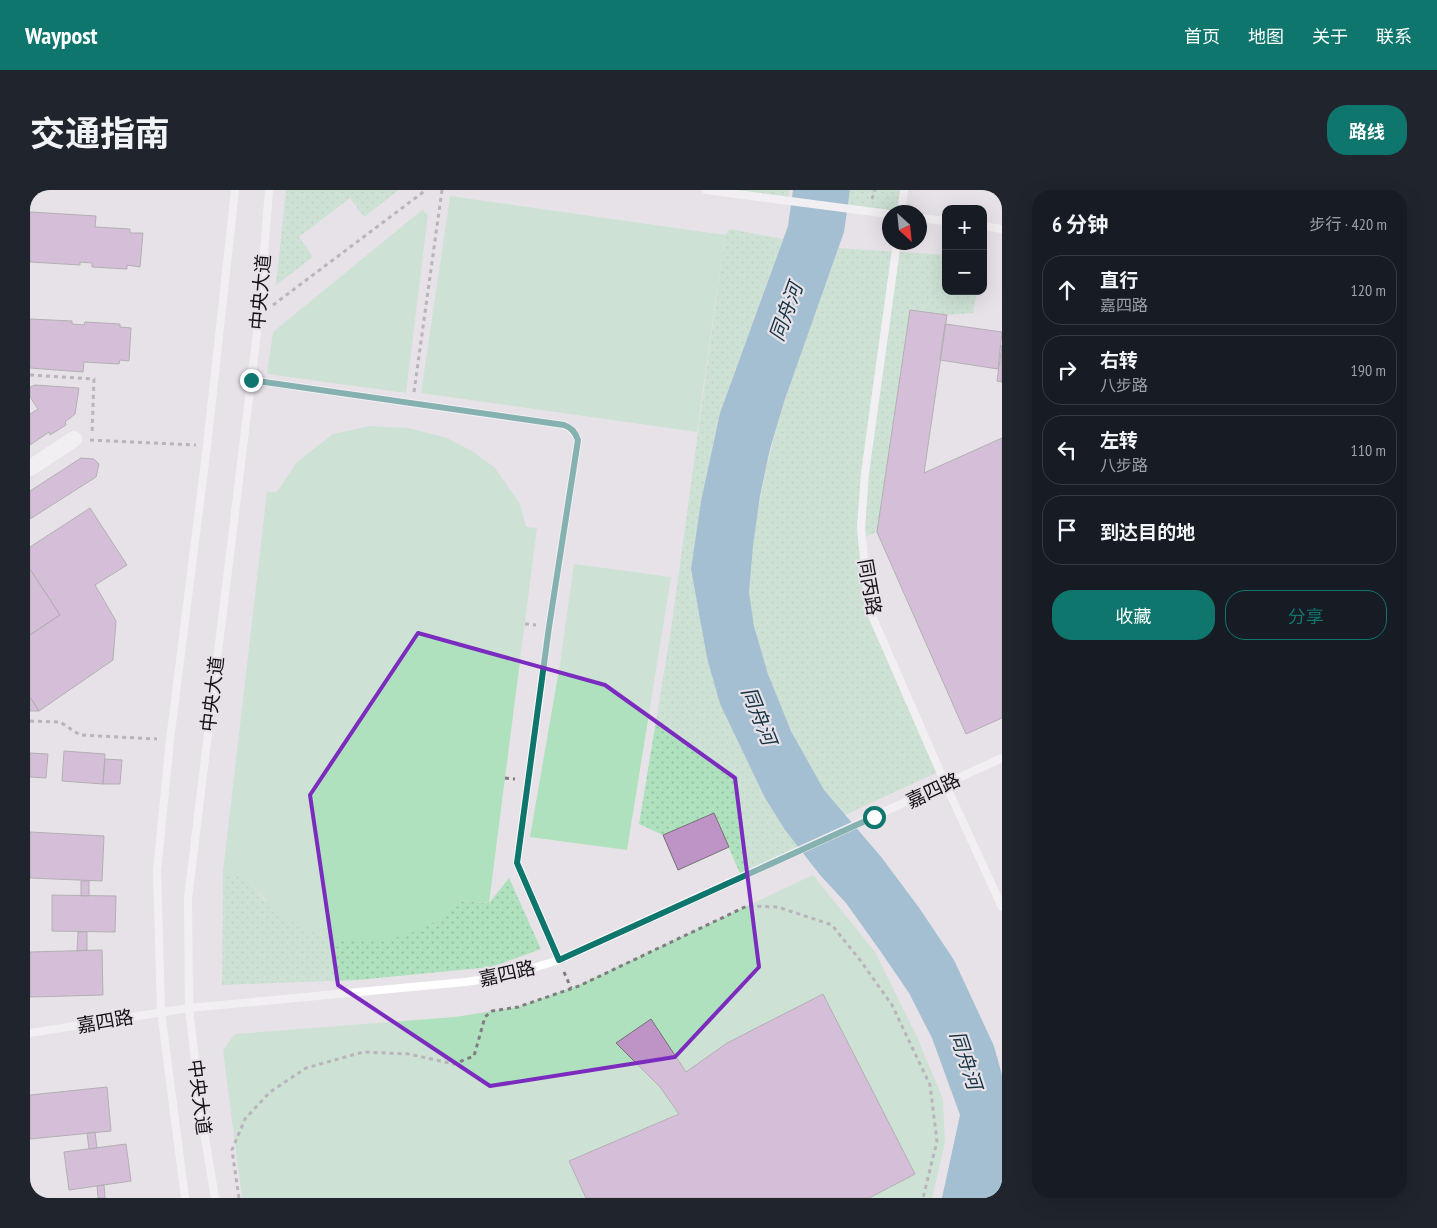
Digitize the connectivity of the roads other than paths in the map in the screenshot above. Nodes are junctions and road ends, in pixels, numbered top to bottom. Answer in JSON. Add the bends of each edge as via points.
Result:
{"nodes":[{"id":1,"x":235,"y":190,"type":"edge"},
{"id":2,"x":269,"y":190,"type":"edge"},
{"id":3,"x":706,"y":190,"type":"edge"},
{"id":4,"x":904,"y":190,"type":"edge"},
{"id":5,"x":902,"y":205,"type":"edge"},
{"id":6,"x":882,"y":213,"type":"edge"},
{"id":7,"x":927,"y":219,"type":"edge"},
{"id":8,"x":942,"y":221,"type":"edge"},
{"id":9,"x":987,"y":227,"type":"edge"},
{"id":10,"x":1002,"y":229,"type":"edge"},
{"id":11,"x":895,"y":250,"type":"edge"},
{"id":12,"x":251,"y":380,"type":"junction"},
{"id":13,"x":74,"y":439,"type":"road end"},
{"id":14,"x":30,"y":468,"type":"edge"},
{"id":15,"x":1002,"y":758,"type":"edge"},
{"id":16,"x":946,"y":785,"type":"junction"},
{"id":17,"x":1002,"y":907,"type":"edge"},
{"id":18,"x":559,"y":960,"type":"junction"},
{"id":19,"x":189,"y":1008,"type":"junction"},
{"id":20,"x":161,"y":1011,"type":"junction"},
{"id":21,"x":30,"y":1033,"type":"edge"},
{"id":22,"x":185,"y":1198,"type":"edge"},
{"id":23,"x":215,"y":1198,"type":"edge"}],
"edges":[{"from":1,"to":20,"type":"lane","name":"中央大道","via":[[157,871]]},
{"from":2,"to":12,"type":"lane","name":"中央大道"},
{"from":3,"to":6,"type":"lane"},
{"from":4,"to":5,"type":"lane"},
{"from":7,"to":8,"type":"lane"},
{"from":9,"to":10,"type":"lane"},
{"from":11,"to":16,"type":"lane","name":"同丙路","via":[[865,473],[861,528],[865,577],[869,609]]},
{"from":12,"to":18,"type":"lane","via":[[564,425],[573,430],[578,440],[517,863]]},
{"from":12,"to":19,"type":"lane","name":"中央大道","via":[[188,898]]},
{"from":13,"to":14,"type":"street"},
{"from":15,"to":16,"type":"lane","name":"嘉四路"},
{"from":16,"to":17,"type":"lane","name":"同丙路"},
{"from":16,"to":18,"type":"lane","name":"嘉四路"},
{"from":18,"to":19,"type":"lane","name":"嘉四路","via":[[507,976],[465,982]]},
{"from":19,"to":20,"type":"lane","name":"嘉四路"},
{"from":19,"to":23,"type":"lane","name":"中央大道"},
{"from":20,"to":21,"type":"lane","name":"嘉四路"},
{"from":20,"to":22,"type":"lane","name":"中央大道"}]}
